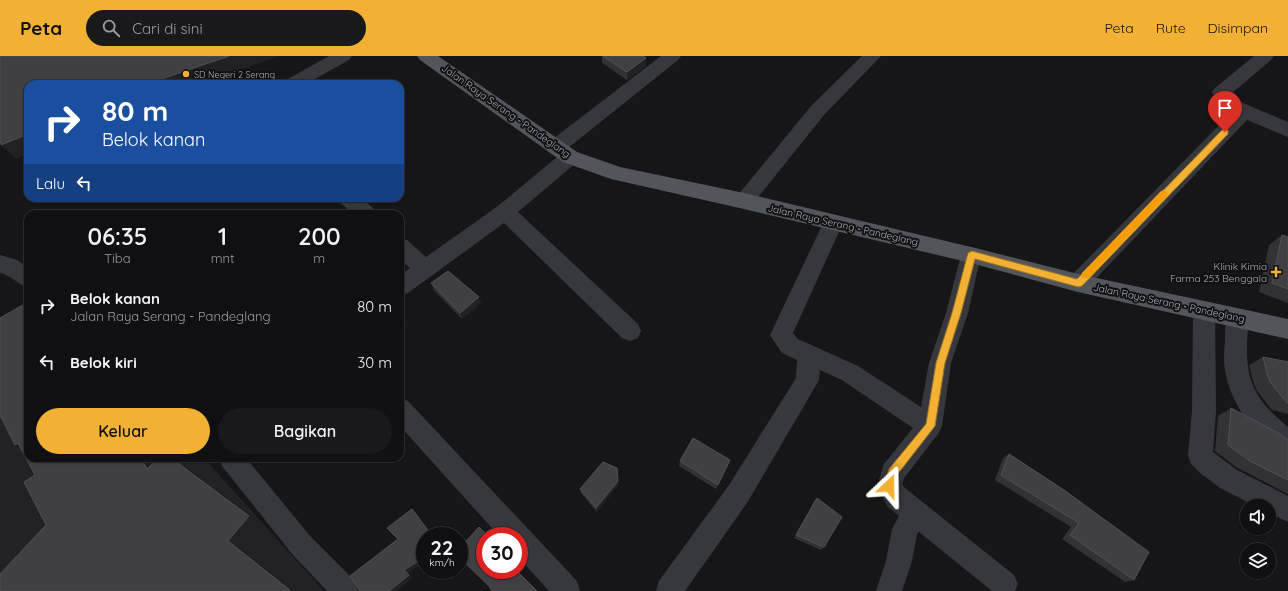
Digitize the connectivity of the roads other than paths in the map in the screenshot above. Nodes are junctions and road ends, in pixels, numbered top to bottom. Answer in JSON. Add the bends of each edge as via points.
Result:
{"nodes":[{"id":1,"x":343,"y":56,"type":"edge"},
{"id":2,"x":426,"y":56,"type":"edge"},
{"id":3,"x":672,"y":56,"type":"edge"},
{"id":4,"x":872,"y":56,"type":"edge"},
{"id":5,"x":1265,"y":56,"type":"edge"},
{"id":6,"x":299,"y":80,"type":"edge"},
{"id":7,"x":1244,"y":111,"type":"junction"},
{"id":8,"x":1288,"y":130,"type":"edge"},
{"id":9,"x":563,"y":152,"type":"junction"},
{"id":10,"x":744,"y":201,"type":"junction"},
{"id":11,"x":352,"y":202,"type":"edge"},
{"id":12,"x":362,"y":210,"type":"edge"},
{"id":13,"x":505,"y":212,"type":"junction"},
{"id":14,"x":833,"y":223,"type":"junction"},
{"id":15,"x":404,"y":250,"type":"edge"},
{"id":16,"x":972,"y":255,"type":"junction"},
{"id":17,"x":0,"y":264,"type":"edge"},
{"id":18,"x":424,"y":269,"type":"junction"},
{"id":19,"x":24,"y":276,"type":"edge"},
{"id":20,"x":1078,"y":283,"type":"junction"},
{"id":21,"x":404,"y":284,"type":"edge"},
{"id":22,"x":1204,"y":310,"type":"junction"},
{"id":23,"x":1237,"y":318,"type":"junction"},
{"id":24,"x":1288,"y":329,"type":"edge"},
{"id":25,"x":630,"y":331,"type":"dead end"},
{"id":26,"x":808,"y":355,"type":"junction"},
{"id":27,"x":404,"y":413,"type":"edge"},
{"id":28,"x":930,"y":426,"type":"junction"},
{"id":29,"x":1288,"y":442,"type":"edge"},
{"id":30,"x":234,"y":462,"type":"edge"},
{"id":31,"x":1288,"y":509,"type":"edge"},
{"id":32,"x":917,"y":513,"type":"junction"},
{"id":33,"x":508,"y":527,"type":"edge"},
{"id":34,"x":528,"y":549,"type":"edge"},
{"id":35,"x":1004,"y":584,"type":"dead end"},
{"id":36,"x":345,"y":591,"type":"edge"},
{"id":37,"x":567,"y":591,"type":"edge"},
{"id":38,"x":669,"y":591,"type":"edge"},
{"id":39,"x":889,"y":591,"type":"edge"}],
"edges":[{"from":1,"to":6,"type":"street"},
{"from":2,"to":9,"type":"main road","name":"Jalan Raya Serang - Pandeglang"},
{"from":3,"to":9,"type":"street"},
{"from":4,"to":10,"type":"street","via":[[818,110]]},
{"from":5,"to":7,"type":"street","via":[[1221,92],[1230,105]]},
{"from":7,"to":8,"type":"street"},
{"from":7,"to":20,"type":"street"},
{"from":9,"to":10,"type":"main road","name":"Jalan Raya Serang - Pandeglang","via":[[618,174]]},
{"from":9,"to":13,"type":"street"},
{"from":10,"to":14,"type":"main road","name":"Jalan Raya Serang - Pandeglang"},
{"from":11,"to":12,"type":"street"},
{"from":13,"to":18,"type":"street"},
{"from":13,"to":25,"type":"street"},
{"from":14,"to":16,"type":"main road","name":"Jalan Raya Serang - Pandeglang"},
{"from":14,"to":26,"type":"street","via":[[781,335],[790,346]]},
{"from":15,"to":18,"type":"street"},
{"from":16,"to":20,"type":"main road","name":"Jalan Raya Serang - Pandeglang"},
{"from":16,"to":28,"type":"street","via":[[957,313],[940,363]]},
{"from":17,"to":19,"type":"street","via":[[10,266]]},
{"from":18,"to":21,"type":"street"},
{"from":20,"to":22,"type":"main road","name":"Jalan Raya Serang - Pandeglang"},
{"from":22,"to":23,"type":"main road","name":"Jalan Raya Serang - Pandeglang"},
{"from":22,"to":31,"type":"street","via":[[1204,411],[1200,456],[1206,464],[1224,476]]},
{"from":23,"to":24,"type":"main road","name":"Jalan Raya Serang - Pandeglang"},
{"from":23,"to":29,"type":"street","via":[[1235,362],[1242,390],[1262,419]]},
{"from":26,"to":28,"type":"street","via":[[850,373]]},
{"from":26,"to":38,"type":"street","via":[[807,380],[738,494]]},
{"from":27,"to":33,"type":"street"},
{"from":28,"to":32,"type":"street","via":[[892,472],[889,486],[896,497]]},
{"from":30,"to":36,"type":"street","via":[[302,546]]},
{"from":32,"to":35,"type":"street"},
{"from":32,"to":39,"type":"street","via":[[905,529],[899,561]]},
{"from":34,"to":37,"type":"street"}]}
